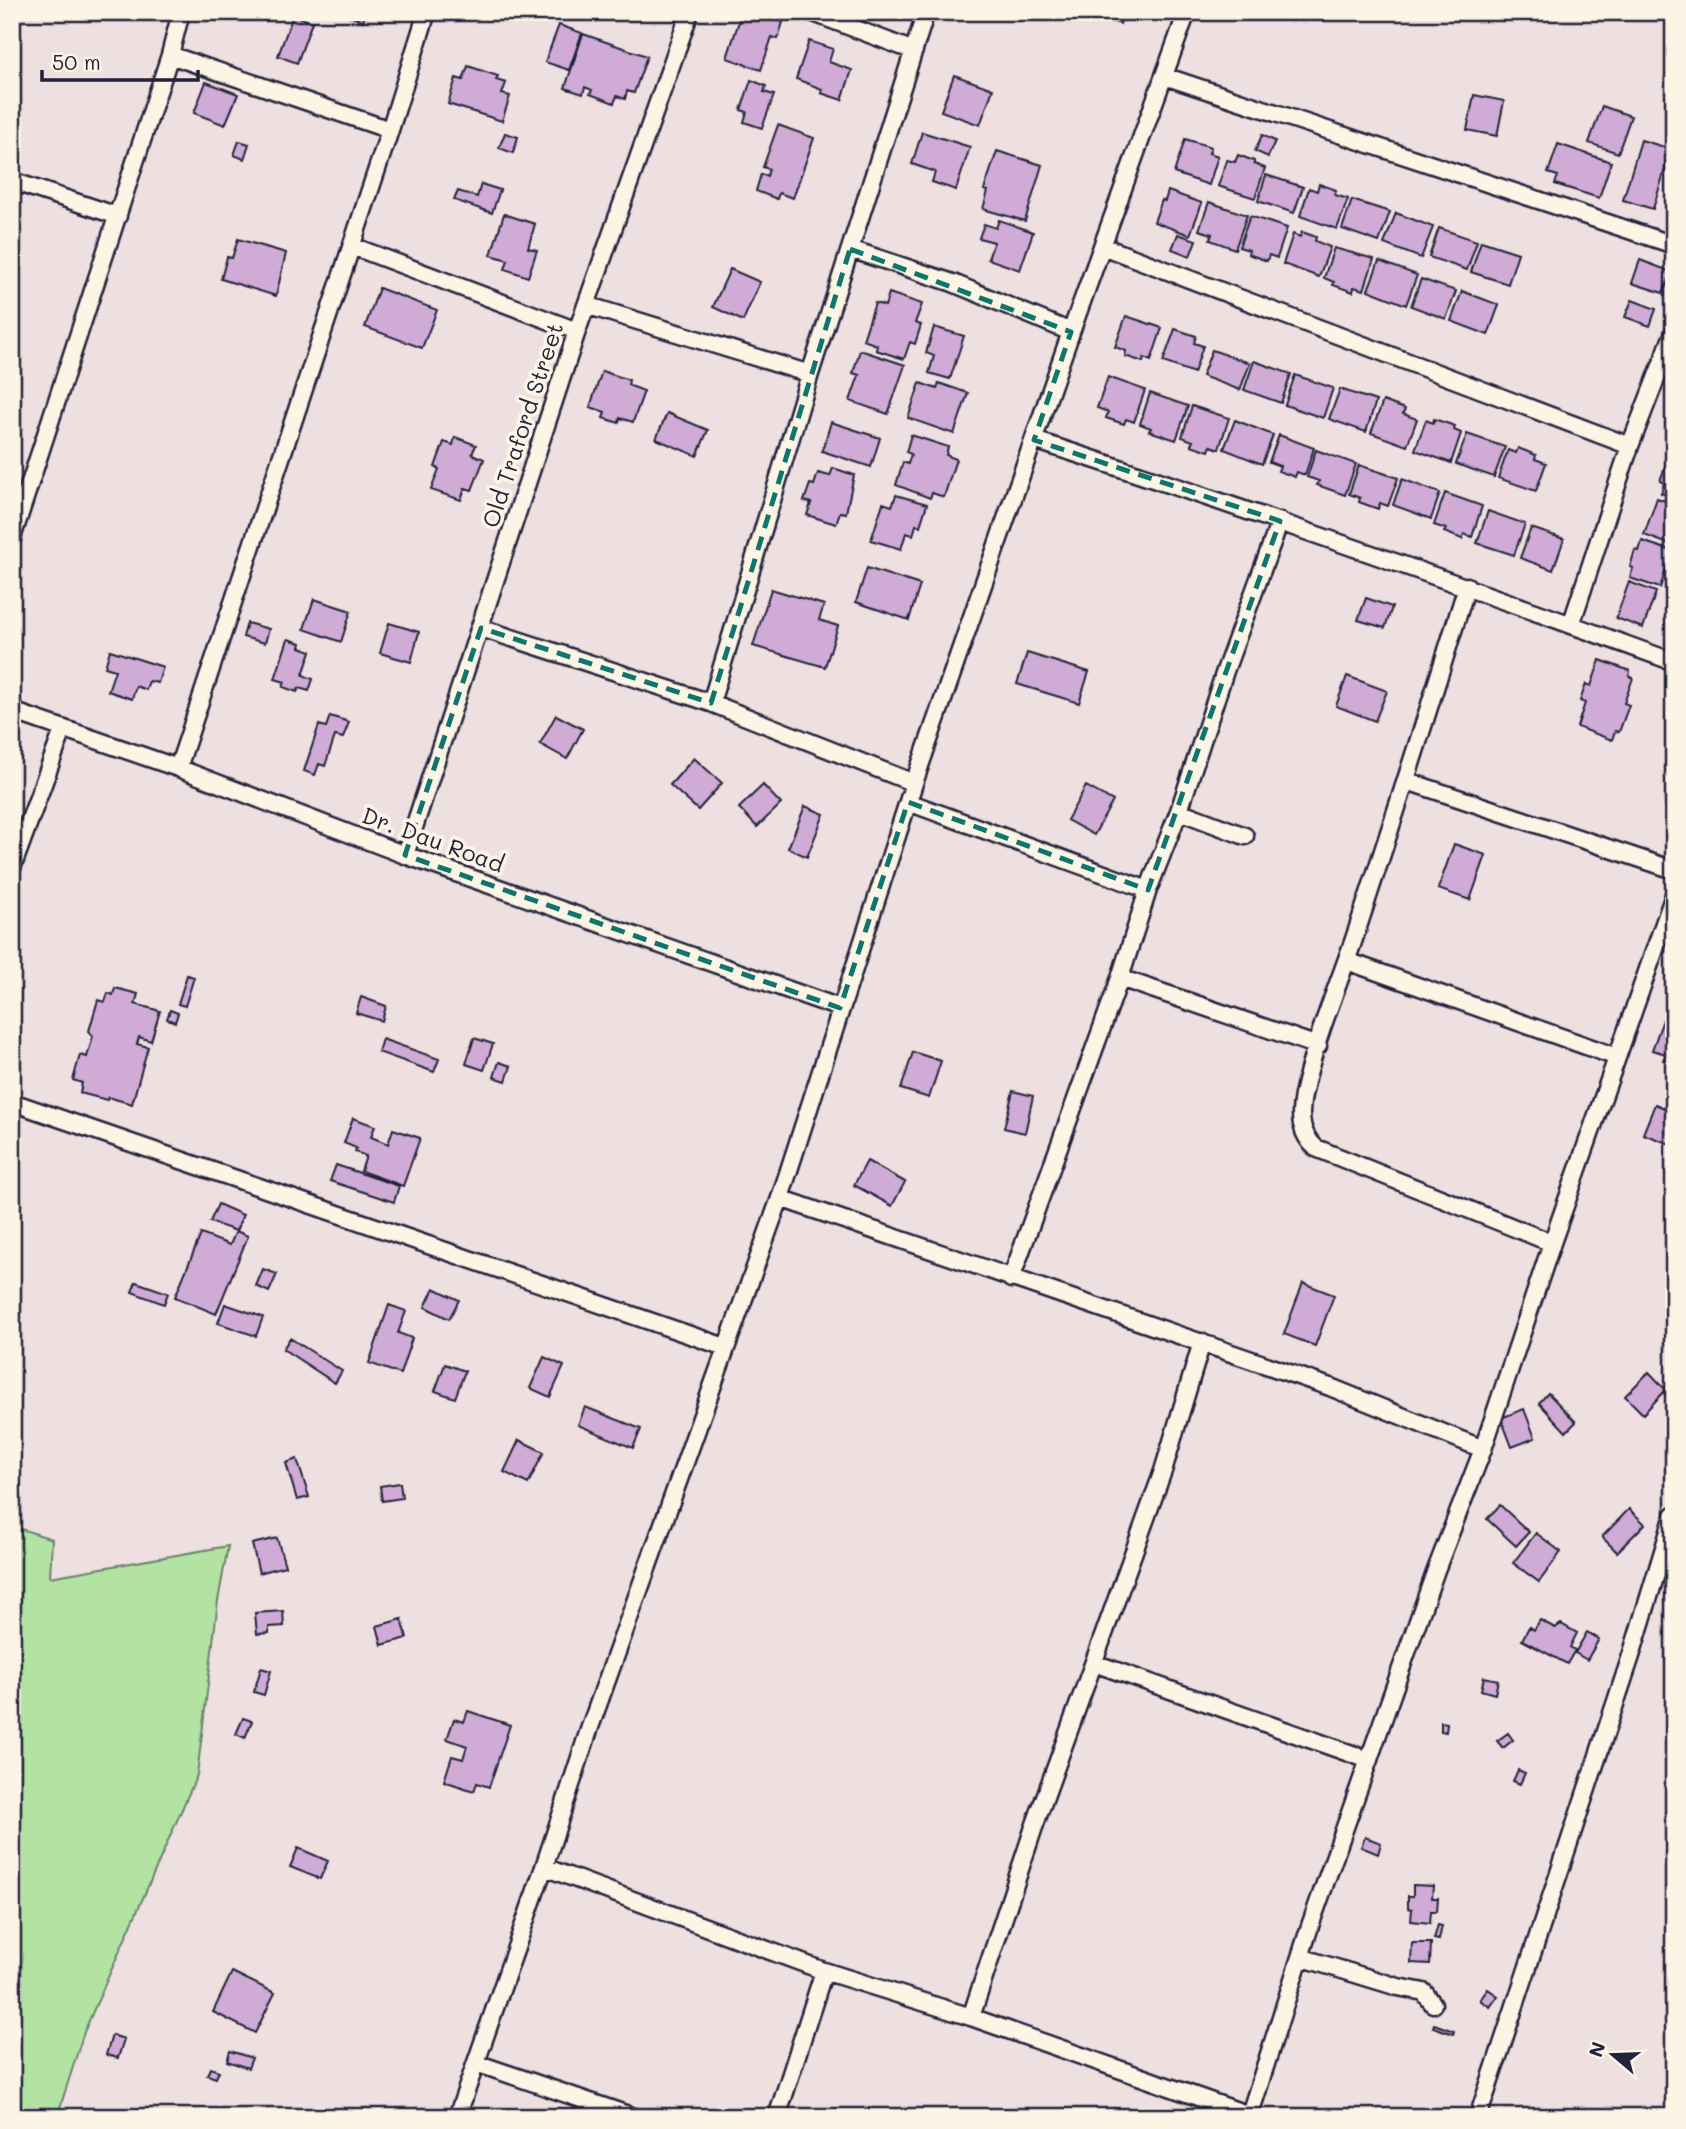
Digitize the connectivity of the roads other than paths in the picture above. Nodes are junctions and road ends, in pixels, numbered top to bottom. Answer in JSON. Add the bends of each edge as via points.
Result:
{"nodes":[{"id":1,"x":181,"y":12,"type":"edge"},
{"id":2,"x":426,"y":12,"type":"edge"},
{"id":3,"x":690,"y":12,"type":"edge"},
{"id":4,"x":811,"y":12,"type":"edge"},
{"id":5,"x":926,"y":12,"type":"edge"},
{"id":6,"x":1187,"y":12,"type":"edge"},
{"id":7,"x":914,"y":51,"type":"junction"},
{"id":8,"x":170,"y":55,"type":"junction"},
{"id":9,"x":1164,"y":76,"type":"junction"},
{"id":10,"x":390,"y":130,"type":"junction"},
{"id":11,"x":12,"y":181,"type":"edge"},
{"id":12,"x":118,"y":216,"type":"junction"},
{"id":13,"x":1674,"y":244,"type":"edge"},
{"id":14,"x":352,"y":246,"type":"junction"},
{"id":15,"x":1102,"y":246,"type":"junction"},
{"id":16,"x":850,"y":249,"type":"junction"},
{"id":17,"x":586,"y":305,"type":"junction"},
{"id":18,"x":577,"y":331,"type":"junction"},
{"id":19,"x":1071,"y":331,"type":"junction"},
{"id":20,"x":1674,"y":331,"type":"edge"},
{"id":21,"x":810,"y":374,"type":"junction"},
{"id":22,"x":1034,"y":440,"type":"junction"},
{"id":23,"x":1630,"y":446,"type":"junction"},
{"id":24,"x":1280,"y":521,"type":"junction"},
{"id":25,"x":12,"y":538,"type":"edge"},
{"id":26,"x":1467,"y":586,"type":"junction"},
{"id":27,"x":1572,"y":625,"type":"junction"},
{"id":28,"x":481,"y":628,"type":"junction"},
{"id":29,"x":1674,"y":662,"type":"edge"},
{"id":30,"x":711,"y":703,"type":"junction"},
{"id":31,"x":12,"y":711,"type":"edge"},
{"id":32,"x":63,"y":730,"type":"junction"},
{"id":33,"x":178,"y":768,"type":"junction"},
{"id":34,"x":1407,"y":781,"type":"junction"},
{"id":35,"x":914,"y":783,"type":"junction"},
{"id":36,"x":908,"y":802,"type":"junction"},
{"id":37,"x":1179,"y":811,"type":"junction"},
{"id":38,"x":1245,"y":836,"type":"dead end"},
{"id":39,"x":405,"y":855,"type":"junction"},
{"id":40,"x":12,"y":869,"type":"edge"},
{"id":41,"x":1674,"y":870,"type":"edge"},
{"id":42,"x":1149,"y":890,"type":"junction"},
{"id":43,"x":1674,"y":895,"type":"edge"},
{"id":44,"x":1347,"y":961,"type":"junction"},
{"id":45,"x":1120,"y":978,"type":"junction"},
{"id":46,"x":840,"y":1008,"type":"junction"},
{"id":47,"x":1318,"y":1046,"type":"junction"},
{"id":48,"x":1618,"y":1057,"type":"junction"},
{"id":49,"x":12,"y":1102,"type":"edge"},
{"id":50,"x":780,"y":1198,"type":"junction"},
{"id":51,"x":1552,"y":1242,"type":"junction"},
{"id":52,"x":1011,"y":1279,"type":"junction"},
{"id":53,"x":1202,"y":1342,"type":"junction"},
{"id":54,"x":725,"y":1347,"type":"junction"},
{"id":55,"x":1483,"y":1449,"type":"junction"},
{"id":56,"x":1674,"y":1515,"type":"edge"},
{"id":57,"x":1094,"y":1663,"type":"junction"},
{"id":58,"x":1369,"y":1760,"type":"junction"},
{"id":59,"x":544,"y":1867,"type":"junction"},
{"id":60,"x":1300,"y":1958,"type":"junction"},
{"id":61,"x":824,"y":1971,"type":"junction"},
{"id":62,"x":1433,"y":2004,"type":"dead end"},
{"id":63,"x":971,"y":2017,"type":"junction"},
{"id":64,"x":475,"y":2063,"type":"junction"},
{"id":65,"x":1249,"y":2116,"type":"edge"},
{"id":66,"x":457,"y":2117,"type":"edge"},
{"id":67,"x":634,"y":2117,"type":"edge"},
{"id":68,"x":777,"y":2117,"type":"edge"},
{"id":69,"x":1478,"y":2117,"type":"edge"}],
"edges":[{"from":1,"to":8,"type":"street"},
{"from":2,"to":10,"type":"street"},
{"from":3,"to":17,"type":"street","name":"Old Traford Street"},
{"from":4,"to":7,"type":"street"},
{"from":5,"to":7,"type":"street"},
{"from":6,"to":9,"type":"street"},
{"from":7,"to":16,"type":"street"},
{"from":8,"to":10,"type":"street"},
{"from":8,"to":12,"type":"street"},
{"from":9,"to":13,"type":"street"},
{"from":9,"to":15,"type":"street"},
{"from":10,"to":14,"type":"street"},
{"from":11,"to":12,"type":"street"},
{"from":12,"to":25,"type":"street"},
{"from":14,"to":18,"type":"street"},
{"from":14,"to":33,"type":"street"},
{"from":15,"to":19,"type":"street"},
{"from":15,"to":23,"type":"street"},
{"from":16,"to":19,"type":"street","via":[[953,283]]},
{"from":16,"to":21,"type":"street"},
{"from":17,"to":18,"type":"street","name":"Old Traford Street"},
{"from":17,"to":21,"type":"street"},
{"from":18,"to":28,"type":"street","name":"Old Traford Street"},
{"from":19,"to":22,"type":"street"},
{"from":20,"to":23,"type":"street"},
{"from":21,"to":30,"type":"street"},
{"from":22,"to":24,"type":"street"},
{"from":22,"to":35,"type":"street"},
{"from":23,"to":27,"type":"street"},
{"from":24,"to":26,"type":"street"},
{"from":24,"to":37,"type":"street"},
{"from":26,"to":27,"type":"street"},
{"from":26,"to":34,"type":"street"},
{"from":27,"to":29,"type":"street"},
{"from":28,"to":30,"type":"street"},
{"from":28,"to":39,"type":"street","name":"Old Traford Street"},
{"from":30,"to":35,"type":"street"},
{"from":31,"to":32,"type":"street","name":"Dr. Dau Road"},
{"from":32,"to":33,"type":"street","name":"Dr. Dau Road"},
{"from":32,"to":40,"type":"street"},
{"from":33,"to":39,"type":"street","name":"Dr. Dau Road"},
{"from":34,"to":41,"type":"street"},
{"from":34,"to":44,"type":"street"},
{"from":35,"to":36,"type":"street"},
{"from":36,"to":42,"type":"street"},
{"from":36,"to":46,"type":"street"},
{"from":37,"to":38,"type":"street"},
{"from":37,"to":42,"type":"street"},
{"from":39,"to":46,"type":"street","name":"Dr. Dau Road"},
{"from":42,"to":45,"type":"street"},
{"from":43,"to":48,"type":"street"},
{"from":44,"to":47,"type":"street"},
{"from":44,"to":48,"type":"street"},
{"from":45,"to":47,"type":"street"},
{"from":45,"to":52,"type":"street"},
{"from":46,"to":50,"type":"street"},
{"from":47,"to":51,"type":"street","via":[[1303,1097],[1301,1127],[1316,1148]]},
{"from":48,"to":51,"type":"street"},
{"from":49,"to":54,"type":"street"},
{"from":50,"to":52,"type":"street"},
{"from":50,"to":54,"type":"street"},
{"from":51,"to":55,"type":"street"},
{"from":52,"to":53,"type":"street"},
{"from":53,"to":55,"type":"street"},
{"from":53,"to":57,"type":"street","via":[[1163,1471]]},
{"from":54,"to":59,"type":"street"},
{"from":55,"to":58,"type":"street"},
{"from":56,"to":69,"type":"street"},
{"from":57,"to":58,"type":"street"},
{"from":57,"to":63,"type":"street"},
{"from":58,"to":60,"type":"street"},
{"from":59,"to":61,"type":"street"},
{"from":59,"to":64,"type":"street"},
{"from":60,"to":62,"type":"street","via":[[1424,1992]]},
{"from":60,"to":65,"type":"street"},
{"from":61,"to":63,"type":"street"},
{"from":61,"to":68,"type":"street"},
{"from":63,"to":65,"type":"street"},
{"from":64,"to":66,"type":"street"},
{"from":64,"to":67,"type":"street"}]}
